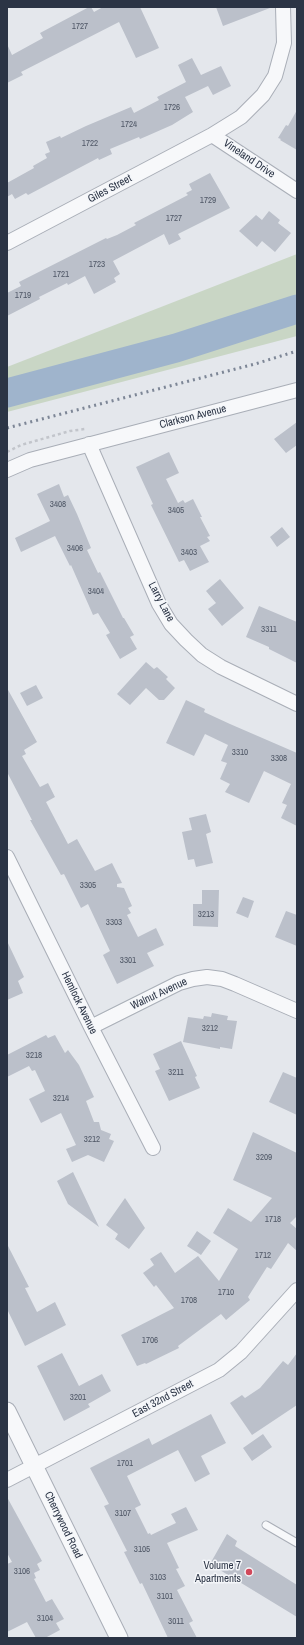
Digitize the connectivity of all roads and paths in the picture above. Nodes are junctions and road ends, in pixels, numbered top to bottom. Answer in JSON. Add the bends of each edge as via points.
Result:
{"nodes":[{"id":1,"x":284,"y":7,"type":"edge"},
{"id":2,"x":212,"y":135,"type":"junction"},
{"id":3,"x":297,"y":191,"type":"edge"},
{"id":4,"x":7,"y":243,"type":"edge"},
{"id":5,"x":297,"y":390,"type":"edge"},
{"id":6,"x":89,"y":444,"type":"junction"},
{"id":7,"x":7,"y":470,"type":"edge"},
{"id":8,"x":297,"y":704,"type":"edge"},
{"id":9,"x":7,"y":857,"type":"edge"},
{"id":10,"x":297,"y":1011,"type":"edge"},
{"id":11,"x":91,"y":1027,"type":"junction"},
{"id":12,"x":153,"y":1148,"type":"dead end"},
{"id":13,"x":297,"y":1290,"type":"edge"},
{"id":14,"x":7,"y":1411,"type":"edge"},
{"id":15,"x":34,"y":1466,"type":"junction"},
{"id":16,"x":7,"y":1480,"type":"edge"},
{"id":17,"x":266,"y":1525,"type":"dead end"},
{"id":18,"x":297,"y":1543,"type":"edge"},
{"id":19,"x":119,"y":1638,"type":"edge"}],
"edges":[{"from":1,"to":2,"type":"street","name":"Vineland Drive","via":[[284,43],[275,76],[263,95],[241,117]]},
{"from":2,"to":3,"type":"street","name":"Vineland Drive"},
{"from":2,"to":4,"type":"street","name":"Giles Street"},
{"from":5,"to":6,"type":"street","name":"Clarkson Avenue"},
{"from":6,"to":7,"type":"street","name":"Clarkson Avenue","via":[[30,460]]},
{"from":6,"to":8,"type":"street","name":"Larry Lane","via":[[159,604],[171,624],[202,655]]},
{"from":9,"to":11,"type":"street","name":"Hemlock Avenue"},
{"from":10,"to":11,"type":"street","name":"Walnut Avenue","via":[[222,978],[207,977],[179,983]]},
{"from":11,"to":12,"type":"street","name":"Hemlock Avenue"},
{"from":13,"to":15,"type":"street","name":"East 32nd Street","via":[[231,1362]]},
{"from":14,"to":15,"type":"street","name":"Cherrywood Road"},
{"from":15,"to":16,"type":"street","name":"East 32nd Street"},
{"from":15,"to":19,"type":"street","name":"Cherrywood Road"},
{"from":17,"to":18,"type":"lane"}]}
